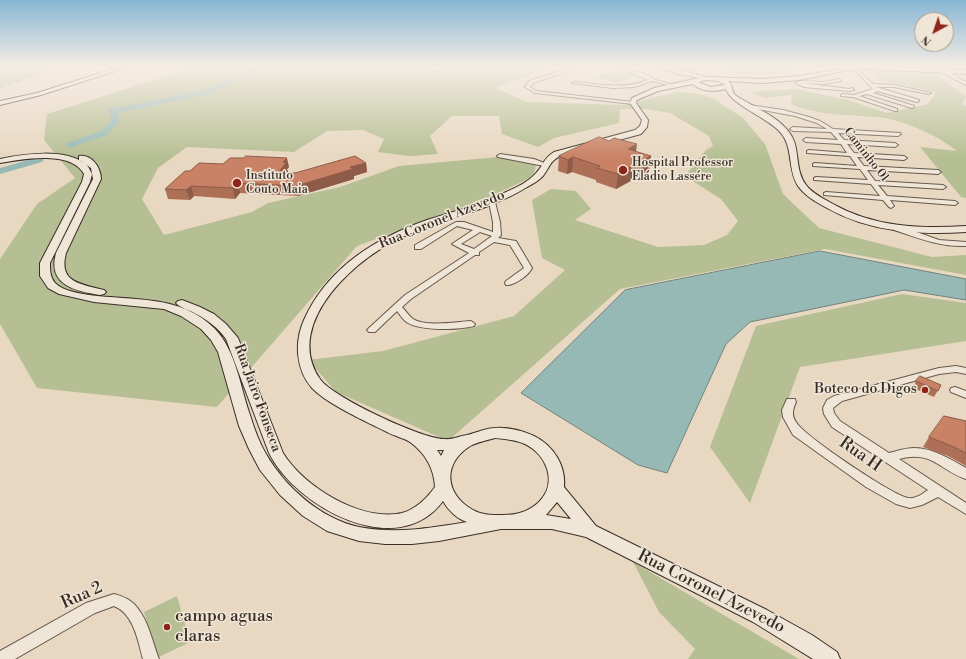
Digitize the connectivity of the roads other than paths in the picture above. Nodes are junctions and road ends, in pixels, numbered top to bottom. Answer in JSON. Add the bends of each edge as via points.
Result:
{"nodes":[{"id":1,"x":28,"y":97,"type":"edge"},
{"id":2,"x":576,"y":97,"type":"edge"},
{"id":3,"x":639,"y":97,"type":"edge"},
{"id":4,"x":730,"y":97,"type":"edge"},
{"id":5,"x":734,"y":97,"type":"edge"},
{"id":6,"x":853,"y":97,"type":"edge"},
{"id":7,"x":880,"y":97,"type":"edge"},
{"id":8,"x":904,"y":97,"type":"edge"},
{"id":9,"x":737,"y":99,"type":"junction"},
{"id":10,"x":917,"y":101,"type":"dead end"},
{"id":11,"x":632,"y":102,"type":"junction"},
{"id":12,"x":0,"y":104,"type":"edge"},
{"id":13,"x":749,"y":106,"type":"junction"},
{"id":14,"x":912,"y":107,"type":"dead end"},
{"id":15,"x":895,"y":110,"type":"dead end"},
{"id":16,"x":793,"y":129,"type":"dead end"},
{"id":17,"x":833,"y":131,"type":"junction"},
{"id":18,"x":898,"y":134,"type":"dead end"},
{"id":19,"x":806,"y":140,"type":"dead end"},
{"id":20,"x":842,"y":142,"type":"junction"},
{"id":21,"x":895,"y":145,"type":"dead end"},
{"id":22,"x":809,"y":152,"type":"dead end"},
{"id":23,"x":851,"y":155,"type":"junction"},
{"id":24,"x":500,"y":156,"type":"dead end"},
{"id":25,"x":904,"y":158,"type":"dead end"},
{"id":26,"x":0,"y":159,"type":"edge"},
{"id":27,"x":546,"y":162,"type":"junction"},
{"id":28,"x":815,"y":165,"type":"dead end"},
{"id":29,"x":862,"y":168,"type":"junction"},
{"id":30,"x":938,"y":172,"type":"dead end"},
{"id":31,"x":816,"y":179,"type":"dead end"},
{"id":32,"x":873,"y":182,"type":"junction"},
{"id":33,"x":942,"y":187,"type":"dead end"},
{"id":34,"x":826,"y":194,"type":"dead end"},
{"id":35,"x":884,"y":198,"type":"junction"},
{"id":36,"x":492,"y":202,"type":"junction"},
{"id":37,"x":955,"y":203,"type":"dead end"},
{"id":38,"x":891,"y":206,"type":"dead end"},
{"id":39,"x":897,"y":228,"type":"junction"},
{"id":40,"x":966,"y":229,"type":"edge"},
{"id":41,"x":479,"y":230,"type":"junction"},
{"id":42,"x":495,"y":238,"type":"junction"},
{"id":43,"x":966,"y":244,"type":"edge"},
{"id":44,"x":418,"y":246,"type":"dead end"},
{"id":45,"x":476,"y":253,"type":"junction"},
{"id":46,"x":509,"y":283,"type":"dead end"},
{"id":47,"x":397,"y":306,"type":"junction"},
{"id":48,"x":471,"y":324,"type":"dead end"},
{"id":49,"x":372,"y":330,"type":"dead end"},
{"id":50,"x":966,"y":371,"type":"edge"},
{"id":51,"x":955,"y":390,"type":"dead end"},
{"id":52,"x":966,"y":395,"type":"edge"},
{"id":53,"x":791,"y":402,"type":"dead end"},
{"id":54,"x":412,"y":437,"type":"junction"},
{"id":55,"x":467,"y":440,"type":"junction"},
{"id":56,"x":888,"y":458,"type":"junction"},
{"id":57,"x":441,"y":473,"type":"junction"},
{"id":58,"x":966,"y":474,"type":"edge"},
{"id":59,"x":443,"y":489,"type":"junction"},
{"id":60,"x":556,"y":489,"type":"junction"},
{"id":61,"x":938,"y":491,"type":"junction"},
{"id":62,"x":966,"y":509,"type":"edge"},
{"id":63,"x":514,"y":522,"type":"junction"},
{"id":64,"x":496,"y":524,"type":"junction"},
{"id":65,"x":590,"y":531,"type":"junction"},
{"id":66,"x":0,"y":659,"type":"edge"},
{"id":67,"x":151,"y":659,"type":"edge"},
{"id":68,"x":830,"y":659,"type":"edge"}],
"edges":[{"from":1,"to":12,"type":"main road"},
{"from":2,"to":11,"type":"street"},
{"from":3,"to":11,"type":"main road"},
{"from":4,"to":9,"type":"main road"},
{"from":5,"to":9,"type":"main road"},
{"from":6,"to":15,"type":"street"},
{"from":7,"to":14,"type":"street"},
{"from":8,"to":10,"type":"street"},
{"from":9,"to":13,"type":"main road"},
{"from":11,"to":27,"type":"main road","via":[[645,120],[641,130],[566,152]]},
{"from":13,"to":17,"type":"street","name":"Caminho 01","via":[[808,118]]},
{"from":13,"to":39,"type":"main road","via":[[781,128],[788,136],[799,181],[810,193],[842,213]]},
{"from":16,"to":17,"type":"street"},
{"from":17,"to":18,"type":"street"},
{"from":17,"to":20,"type":"street","name":"Caminho 01"},
{"from":19,"to":20,"type":"street"},
{"from":20,"to":21,"type":"street"},
{"from":20,"to":23,"type":"street","name":"Caminho 01"},
{"from":22,"to":23,"type":"street"},
{"from":23,"to":25,"type":"street"},
{"from":23,"to":29,"type":"street","name":"Caminho 01"},
{"from":24,"to":27,"type":"street"},
{"from":26,"to":59,"type":"main road","name":"Rua Jairo Fonseca","via":[[53,153],[78,156],[95,166],[97,179],[58,260],[62,276],[70,283],[88,290],[152,296],[180,302],[222,326],[238,351],[279,459],[288,471],[309,489],[347,513],[372,520],[393,521],[425,509]]},
{"from":26,"to":64,"type":"main road","name":"Rua Jairo Fonseca","via":[[60,157],[86,168],[88,176],[45,263],[46,278],[66,294],[166,307],[191,316],[208,328],[224,352],[252,441],[265,466],[308,511],[338,528],[394,538]]},
{"from":27,"to":36,"type":"main road","name":"Rua Coronel Azevedo","via":[[538,177]]},
{"from":28,"to":29,"type":"street"},
{"from":29,"to":30,"type":"street"},
{"from":29,"to":32,"type":"street","name":"Caminho 01"},
{"from":31,"to":32,"type":"street"},
{"from":32,"to":33,"type":"street"},
{"from":32,"to":35,"type":"street","name":"Caminho 01"},
{"from":34,"to":35,"type":"street"},
{"from":35,"to":37,"type":"street"},
{"from":35,"to":38,"type":"street","name":"Caminho 01"},
{"from":36,"to":42,"type":"street","via":[[496,221]]},
{"from":36,"to":54,"type":"main road","name":"Rua Coronel Azevedo","via":[[405,232],[370,250],[349,266],[333,283],[305,329],[304,359],[310,375],[318,385],[350,406]]},
{"from":39,"to":40,"type":"main road","via":[[938,231]]},
{"from":39,"to":43,"type":"street","via":[[940,244]]},
{"from":41,"to":42,"type":"street"},
{"from":41,"to":44,"type":"street","via":[[456,224]]},
{"from":41,"to":45,"type":"street","via":[[456,244]]},
{"from":42,"to":45,"type":"street"},
{"from":42,"to":46,"type":"street","via":[[513,242],[528,268]]},
{"from":45,"to":47,"type":"street"},
{"from":47,"to":48,"type":"street","via":[[409,320],[419,324]]},
{"from":47,"to":49,"type":"street"},
{"from":50,"to":56,"type":"street","via":[[950,369],[928,373],[831,402],[829,414],[836,424]]},
{"from":51,"to":52,"type":"street"},
{"from":53,"to":61,"type":"street","name":"Rua H","via":[[786,415],[797,432],[892,497],[911,503]]},
{"from":54,"to":55,"type":"main road","via":[[442,445]]},
{"from":54,"to":57,"type":"main road","via":[[434,456]]},
{"from":55,"to":57,"type":"main road","via":[[454,448],[445,460]]},
{"from":55,"to":60,"type":"main road","via":[[488,434],[510,434],[537,445],[554,465]]},
{"from":56,"to":58,"type":"street","via":[[913,452],[924,454],[938,458]]},
{"from":56,"to":61,"type":"street"},
{"from":57,"to":59,"type":"main road"},
{"from":59,"to":64,"type":"main road","via":[[450,502],[462,512],[478,520]]},
{"from":60,"to":63,"type":"main road","via":[[551,501],[541,510],[529,518]]},
{"from":60,"to":65,"type":"main road"},
{"from":61,"to":62,"type":"street"},
{"from":63,"to":64,"type":"main road"},
{"from":63,"to":65,"type":"main road","via":[[552,522]]},
{"from":65,"to":68,"type":"main road","name":"Rua Coronel Azevedo","via":[[760,616]]},
{"from":66,"to":67,"type":"street","name":"Rua 2","via":[[91,608],[114,600],[124,604],[134,616]]}]}
